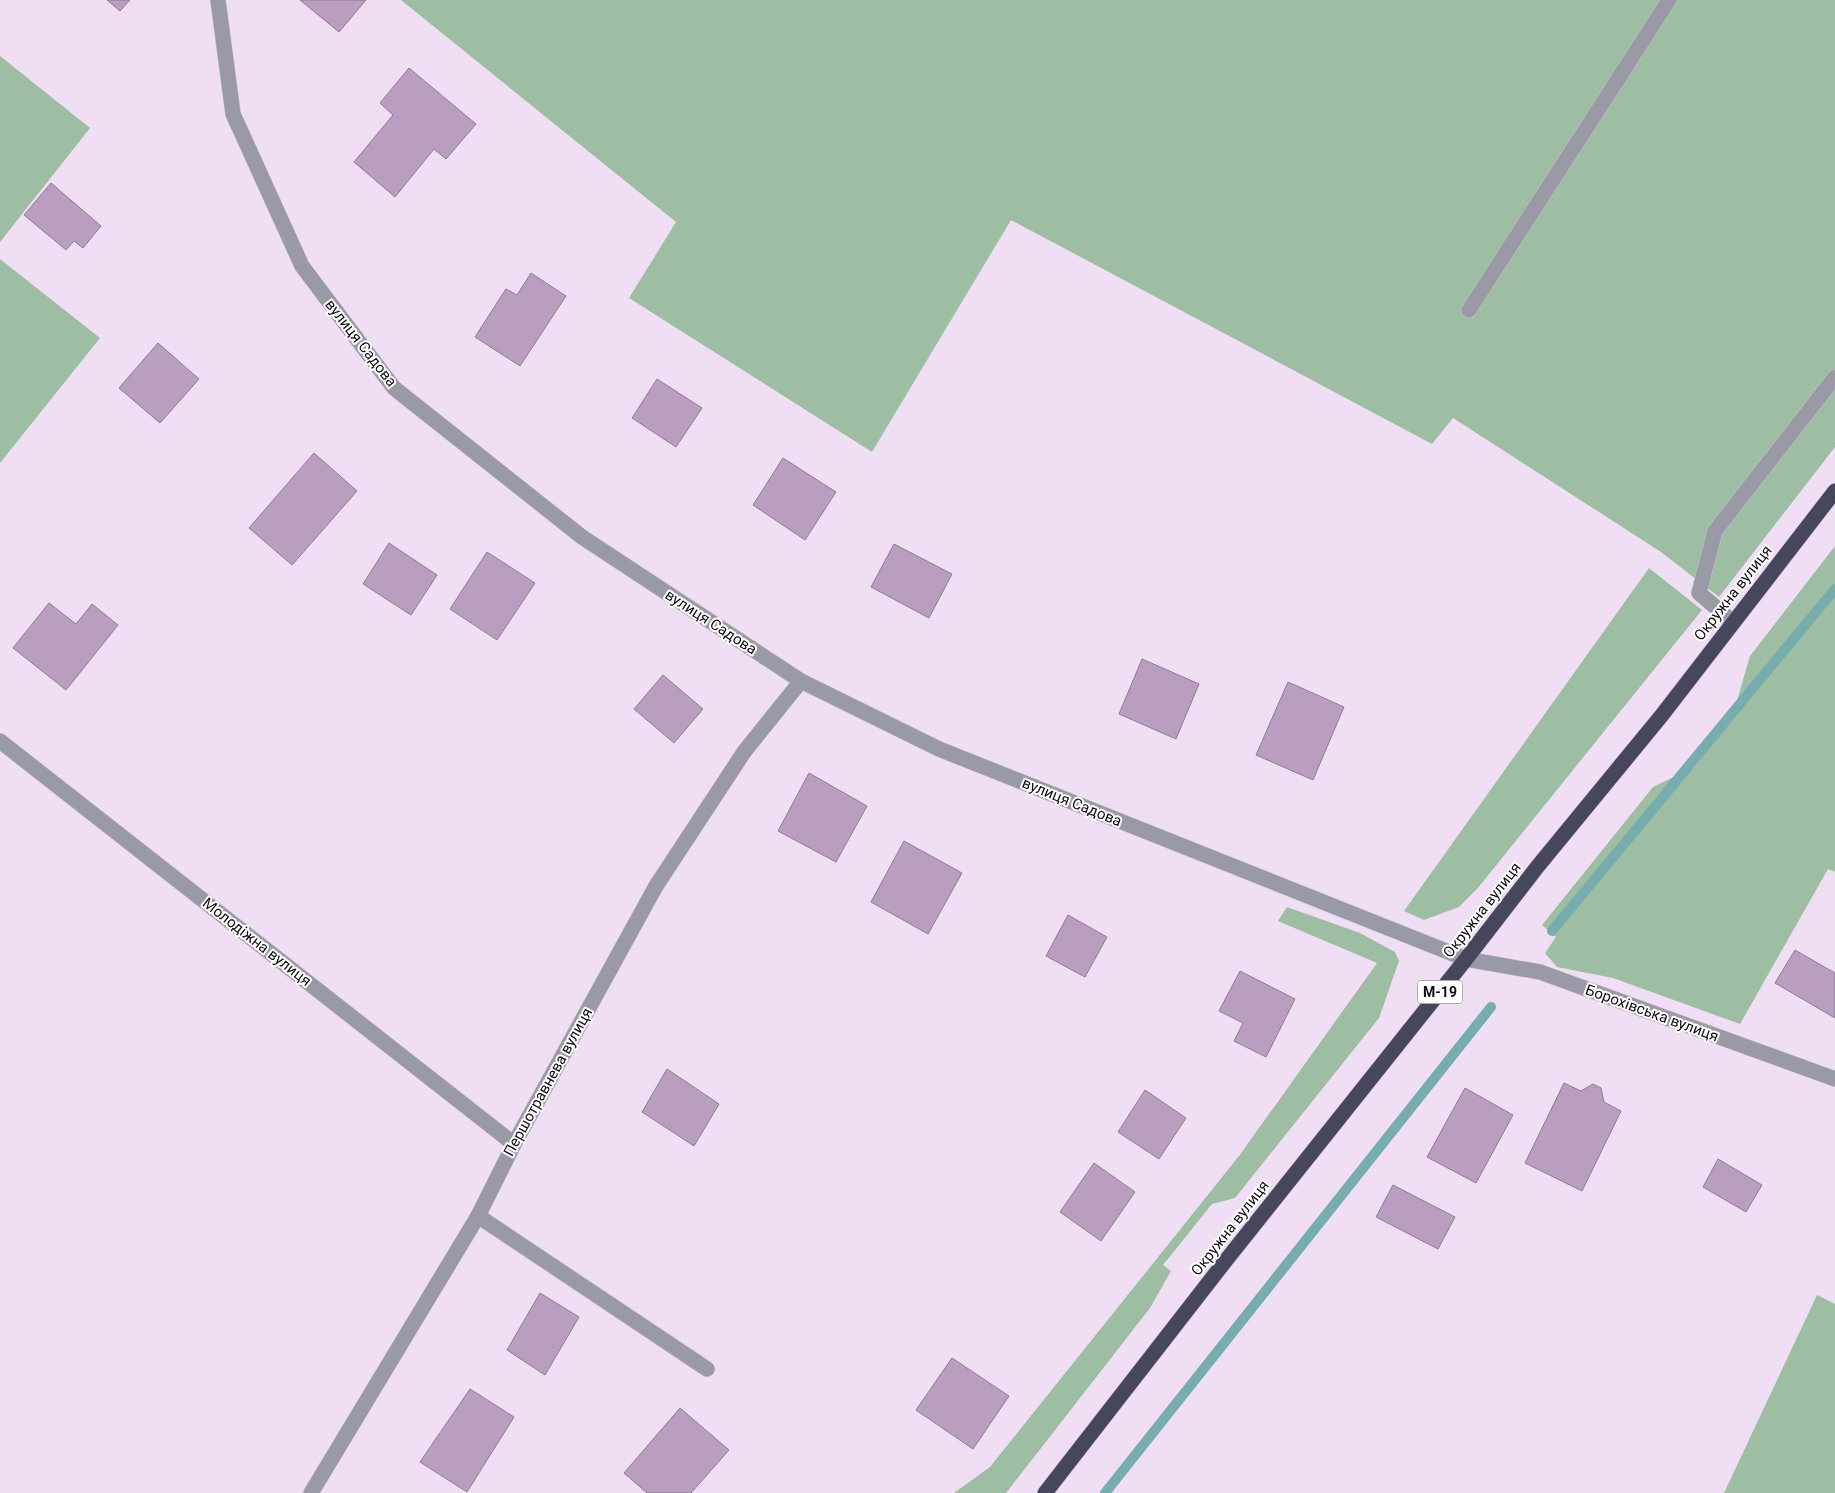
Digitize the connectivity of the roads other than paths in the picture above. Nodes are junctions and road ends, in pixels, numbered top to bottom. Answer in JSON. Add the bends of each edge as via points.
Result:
{"nodes":[{"id":1,"x":218,"y":0,"type":"edge"},
{"id":2,"x":1669,"y":0,"type":"edge"},
{"id":3,"x":1469,"y":310,"type":"dead end"},
{"id":4,"x":1835,"y":377,"type":"edge"},
{"id":5,"x":1835,"y":491,"type":"edge"},
{"id":6,"x":1733,"y":622,"type":"junction"},
{"id":7,"x":801,"y":681,"type":"junction"},
{"id":8,"x":0,"y":741,"type":"edge"},
{"id":9,"x":1466,"y":959,"type":"junction"},
{"id":10,"x":1835,"y":1079,"type":"edge"},
{"id":11,"x":514,"y":1144,"type":"junction"},
{"id":12,"x":478,"y":1216,"type":"junction"},
{"id":13,"x":707,"y":1369,"type":"dead end"},
{"id":14,"x":311,"y":1493,"type":"edge"},
{"id":15,"x":1045,"y":1493,"type":"edge"}],
"edges":[{"from":1,"to":7,"type":"street","name":"вулиця Садова","via":[[233,114],[302,266],[394,388],[582,537]]},
{"from":2,"to":3,"type":"street"},
{"from":4,"to":6,"type":"street","via":[[1715,531],[1699,593]]},
{"from":5,"to":6,"type":"highway","name":"Окружна вулиця","number":"М-19"},
{"from":6,"to":9,"type":"highway","name":"Окружна вулиця","number":"М-19"},
{"from":7,"to":9,"type":"street","name":"вулиця Садова","via":[[939,749]]},
{"from":7,"to":11,"type":"street","name":"Першотравнева вулиця","via":[[744,752],[656,886]]},
{"from":8,"to":11,"type":"street","name":"Молодіжна вулиця"},
{"from":9,"to":10,"type":"street","name":"Борохівська вулиця","via":[[1540,972]]},
{"from":9,"to":15,"type":"highway","name":"Окружна вулиця","number":"М-19"},
{"from":11,"to":12,"type":"street","name":"Першотравнева вулиця"},
{"from":12,"to":13,"type":"street"},
{"from":12,"to":14,"type":"street","name":"Першотравнева вулиця"}]}
